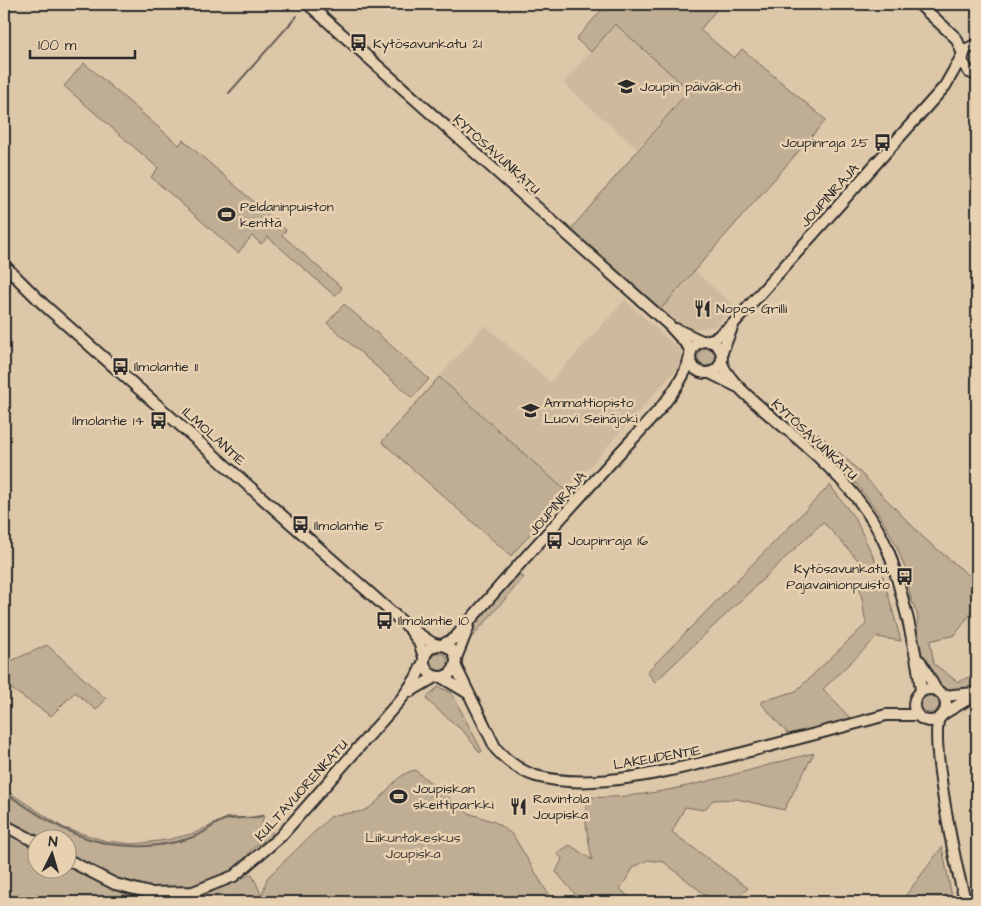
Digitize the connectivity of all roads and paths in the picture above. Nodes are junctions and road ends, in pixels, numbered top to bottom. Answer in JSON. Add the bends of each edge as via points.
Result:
{"nodes":[{"id":1,"x":308,"y":4,"type":"edge"},
{"id":2,"x":919,"y":4,"type":"edge"},
{"id":3,"x":948,"y":30,"type":"junction"},
{"id":4,"x":977,"y":43,"type":"edge"},
{"id":5,"x":962,"y":55,"type":"junction"},
{"id":6,"x":975,"y":74,"type":"edge"},
{"id":7,"x":945,"y":86,"type":"junction"},
{"id":8,"x":4,"y":265,"type":"edge"},
{"id":9,"x":734,"y":323,"type":"junction"},
{"id":10,"x":669,"y":325,"type":"junction"},
{"id":11,"x":705,"y":341,"type":"junction"},
{"id":12,"x":722,"y":352,"type":"junction"},
{"id":13,"x":690,"y":354,"type":"junction"},
{"id":14,"x":722,"y":363,"type":"junction"},
{"id":15,"x":699,"y":372,"type":"junction"},
{"id":16,"x":710,"y":373,"type":"junction"},
{"id":17,"x":677,"y":387,"type":"junction"},
{"id":18,"x":741,"y":388,"type":"junction"},
{"id":19,"x":476,"y":614,"type":"junction"},
{"id":20,"x":407,"y":626,"type":"junction"},
{"id":21,"x":441,"y":645,"type":"junction"},
{"id":22,"x":916,"y":654,"type":"junction"},
{"id":23,"x":423,"y":660,"type":"junction"},
{"id":24,"x":456,"y":662,"type":"junction"},
{"id":25,"x":438,"y":677,"type":"junction"},
{"id":26,"x":940,"y":693,"type":"junction"},
{"id":27,"x":977,"y":693,"type":"edge"},
{"id":28,"x":470,"y":695,"type":"junction"},
{"id":29,"x":918,"y":695,"type":"junction"},
{"id":30,"x":402,"y":698,"type":"junction"},
{"id":31,"x":886,"y":716,"type":"junction"},
{"id":32,"x":941,"y":716,"type":"junction"},
{"id":33,"x":919,"y":717,"type":"junction"},
{"id":34,"x":939,"y":762,"type":"junction"},
{"id":35,"x":4,"y":825,"type":"edge"},
{"id":36,"x":28,"y":838,"type":"edge"},
{"id":37,"x":78,"y":865,"type":"edge"},
{"id":38,"x":966,"y":902,"type":"edge"}],
"edges":[{"from":1,"to":10,"type":"street","name":"KYTÖSAVUNKATU"},
{"from":2,"to":3,"type":"street"},
{"from":3,"to":4,"type":"street"},
{"from":3,"to":5,"type":"street","via":[[956,38]]},
{"from":4,"to":5,"type":"street"},
{"from":5,"to":6,"type":"street","via":[[965,69]]},
{"from":5,"to":7,"type":"street","name":"JOUPINRAJA"},
{"from":6,"to":7,"type":"street","name":"JOUPINRAJA","via":[[963,74]]},
{"from":7,"to":9,"type":"street","name":"JOUPINRAJA"},
{"from":8,"to":20,"type":"street","name":"ILMOLANTIE","via":[[43,304]]},
{"from":9,"to":11,"type":"street","name":"JOUPINRAJA","via":[[716,338]]},
{"from":9,"to":12,"type":"street","name":"JOUPINRAJA"},
{"from":10,"to":11,"type":"street","name":"KYTÖSAVUNKATU"},
{"from":10,"to":13,"type":"street","name":"KYTÖSAVUNKATU","via":[[688,346]]},
{"from":11,"to":12,"type":"street","via":[[717,344]]},
{"from":11,"to":13,"type":"street","via":[[697,343]]},
{"from":12,"to":14,"type":"street"},
{"from":13,"to":15,"type":"street","via":[[692,365]]},
{"from":13,"to":17,"type":"street","name":"JOUPINRAJA"},
{"from":14,"to":16,"type":"street"},
{"from":14,"to":18,"type":"street","name":"KYTÖSAVUNKATU"},
{"from":15,"to":16,"type":"street"},
{"from":15,"to":17,"type":"street","name":"JOUPINRAJA"},
{"from":16,"to":18,"type":"street","name":"KYTÖSAVUNKATU"},
{"from":17,"to":19,"type":"street","name":"JOUPINRAJA"},
{"from":18,"to":22,"type":"street","name":"KYTÖSAVUNKATU","via":[[820,458],[862,505],[889,553]]},
{"from":19,"to":21,"type":"street","name":"JOUPINRAJA","via":[[455,638]]},
{"from":19,"to":24,"type":"street","name":"JOUPINRAJA","via":[[461,642]]},
{"from":20,"to":21,"type":"street","name":"ILMOLANTIE","via":[[432,643]]},
{"from":20,"to":23,"type":"street","name":"ILMOLANTIE","via":[[419,642]]},
{"from":21,"to":23,"type":"street","via":[[429,648]]},
{"from":21,"to":24,"type":"street","via":[[451,650]]},
{"from":22,"to":26,"type":"street","name":"KYTÖSAVUNKATU"},
{"from":22,"to":29,"type":"street","name":"KYTÖSAVUNKATU"},
{"from":23,"to":25,"type":"street","via":[[427,672]]},
{"from":23,"to":30,"type":"street","name":"KULTAVUORENKATU","via":[[416,678]]},
{"from":24,"to":25,"type":"street","via":[[450,673]]},
{"from":24,"to":28,"type":"street","name":"LAKEUDENTIE"},
{"from":25,"to":28,"type":"street"},
{"from":25,"to":30,"type":"street","name":"KULTAVUORENKATU"},
{"from":26,"to":27,"type":"street"},
{"from":26,"to":29,"type":"street"},
{"from":26,"to":32,"type":"street","via":[[946,705]]},
{"from":27,"to":32,"type":"street"},
{"from":28,"to":31,"type":"street","name":"LAKEUDENTIE","via":[[496,748],[506,760],[537,776],[566,780],[658,773]]},
{"from":29,"to":31,"type":"street","name":"LAKEUDENTIE"},
{"from":29,"to":33,"type":"street","via":[[914,707]]},
{"from":30,"to":37,"type":"street","name":"KULTAVUORENKATU","via":[[281,836],[234,876],[193,892],[150,893],[115,884]]},
{"from":31,"to":33,"type":"street","name":"LAKEUDENTIE"},
{"from":32,"to":33,"type":"street","via":[[931,721]]},
{"from":32,"to":34,"type":"street","via":[[937,731]]},
{"from":33,"to":34,"type":"street","via":[[930,733]]},
{"from":34,"to":38,"type":"street"},
{"from":35,"to":36,"type":"street"}]}
